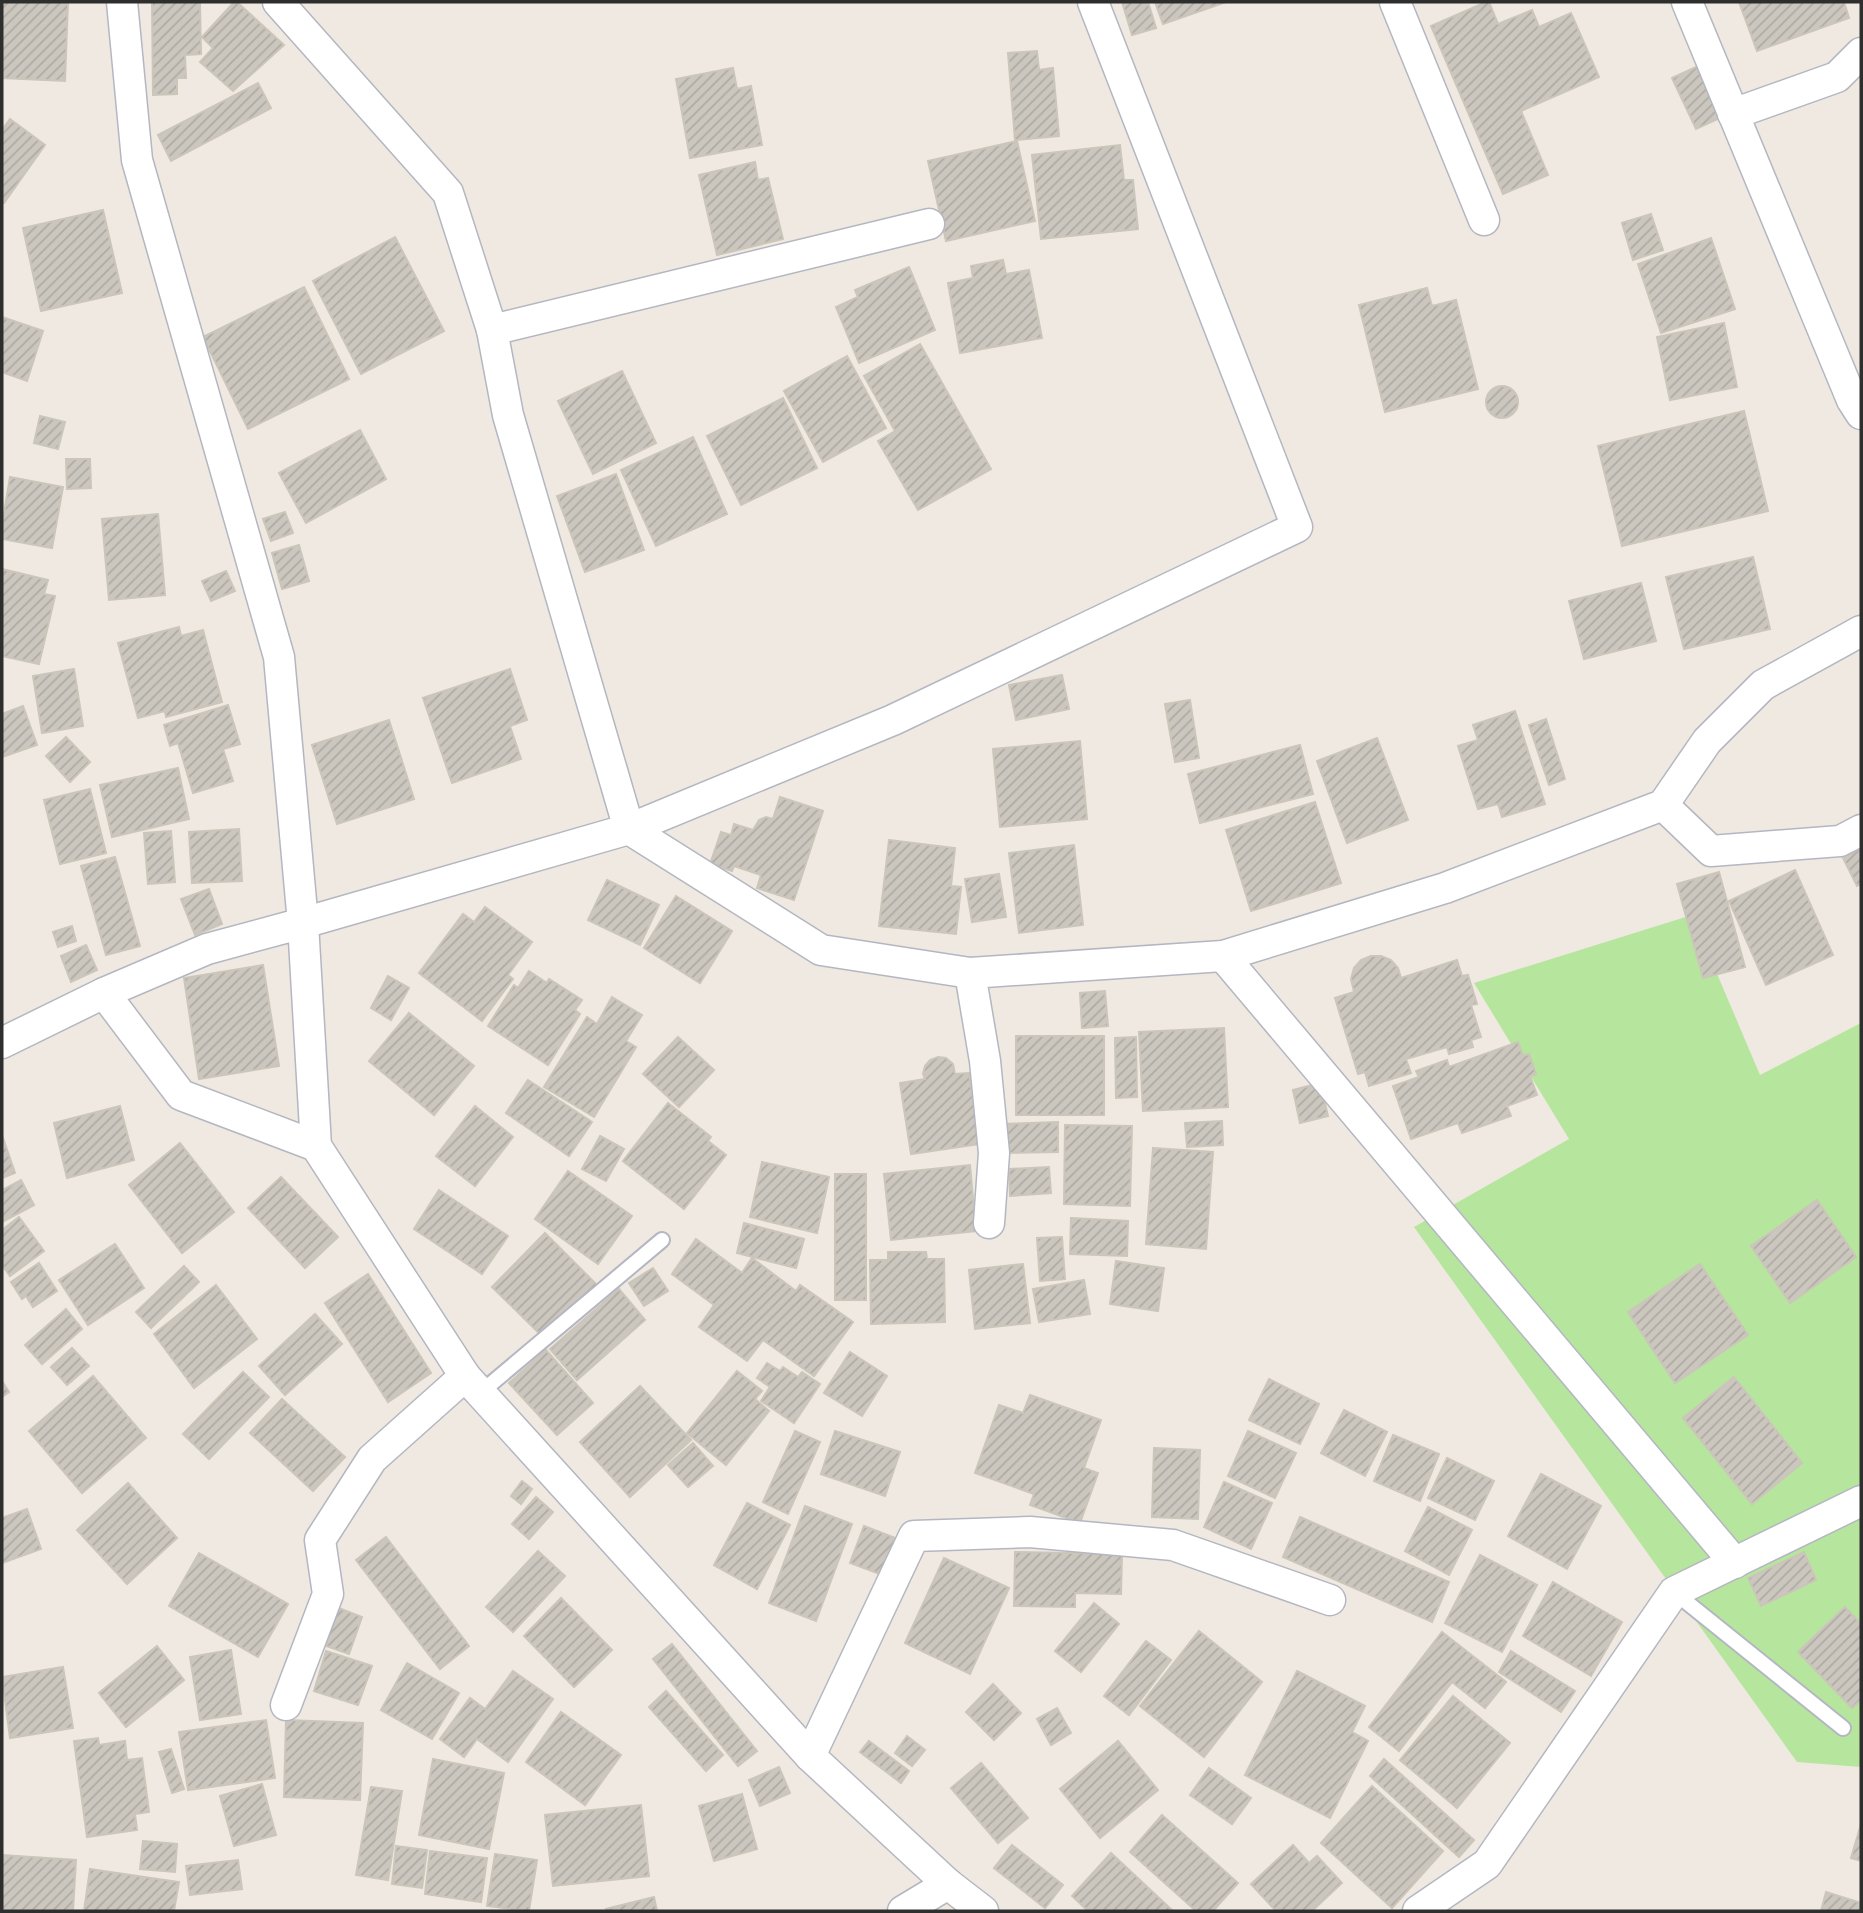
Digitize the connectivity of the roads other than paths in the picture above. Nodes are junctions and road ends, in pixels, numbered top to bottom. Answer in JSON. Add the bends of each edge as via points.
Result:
{"nodes":[{"id":1,"x":122,"y":2,"type":"edge"},
{"id":2,"x":278,"y":2,"type":"edge"},
{"id":3,"x":1093,"y":2,"type":"edge"},
{"id":4,"x":1395,"y":2,"type":"edge"},
{"id":5,"x":1687,"y":2,"type":"edge"},
{"id":6,"x":1861,"y":53,"type":"edge"},
{"id":7,"x":1733,"y":114,"type":"junction"},
{"id":8,"x":1485,"y":220,"type":"dead end"},
{"id":9,"x":929,"y":224,"type":"dead end"},
{"id":10,"x":492,"y":330,"type":"junction"},
{"id":11,"x":1861,"y":414,"type":"edge"},
{"id":12,"x":1861,"y":631,"type":"edge"},
{"id":13,"x":1663,"y":805,"type":"junction"},
{"id":14,"x":629,"y":829,"type":"junction"},
{"id":15,"x":1861,"y":830,"type":"edge"},
{"id":16,"x":303,"y":923,"type":"junction"},
{"id":17,"x":1223,"y":956,"type":"junction"},
{"id":18,"x":970,"y":973,"type":"junction"},
{"id":19,"x":104,"y":993,"type":"junction"},
{"id":20,"x":2,"y":1043,"type":"edge"},
{"id":21,"x":316,"y":1146,"type":"junction"},
{"id":22,"x":989,"y":1223,"type":"dead end"},
{"id":23,"x":662,"y":1240,"type":"dead end"},
{"id":24,"x":473,"y":1384,"type":"junction"},
{"id":25,"x":1861,"y":1501,"type":"edge"},
{"id":26,"x":1735,"y":1563,"type":"junction"},
{"id":27,"x":1674,"y":1592,"type":"junction"},
{"id":28,"x":1330,"y":1600,"type":"dead end"},
{"id":29,"x":286,"y":1705,"type":"dead end"},
{"id":30,"x":1843,"y":1728,"type":"dead end"},
{"id":31,"x":810,"y":1756,"type":"junction"},
{"id":32,"x":948,"y":1884,"type":"junction"},
{"id":33,"x":903,"y":1911,"type":"edge"},
{"id":34,"x":984,"y":1911,"type":"edge"},
{"id":35,"x":1418,"y":1911,"type":"edge"}],
"edges":[{"from":1,"to":16,"type":"street","via":[[136,160],[279,657]]},
{"from":2,"to":10,"type":"street","via":[[449,193]]},
{"from":3,"to":14,"type":"street","via":[[1297,527],[893,720]]},
{"from":4,"to":8,"type":"street"},
{"from":5,"to":7,"type":"street"},
{"from":6,"to":7,"type":"street","via":[[1837,77]]},
{"from":7,"to":11,"type":"street"},
{"from":9,"to":10,"type":"street"},
{"from":10,"to":14,"type":"street","via":[[508,415]]},
{"from":12,"to":13,"type":"street","via":[[1763,685],[1707,741]]},
{"from":13,"to":15,"type":"street","via":[[1711,851],[1840,841]]},
{"from":13,"to":17,"type":"street","via":[[1445,888]]},
{"from":14,"to":16,"type":"street"},
{"from":14,"to":18,"type":"street","via":[[821,950]]},
{"from":16,"to":19,"type":"street","via":[[207,949]]},
{"from":16,"to":21,"type":"street"},
{"from":17,"to":18,"type":"street"},
{"from":17,"to":26,"type":"street"},
{"from":18,"to":22,"type":"street","via":[[994,1153]]},
{"from":19,"to":20,"type":"street"},
{"from":19,"to":21,"type":"street","via":[[181,1095]]},
{"from":21,"to":24,"type":"street"},
{"from":23,"to":24,"type":"lane"},
{"from":24,"to":29,"type":"street","via":[[372,1459],[320,1540],[328,1594]]},
{"from":24,"to":31,"type":"street"},
{"from":25,"to":26,"type":"street"},
{"from":26,"to":27,"type":"street"},
{"from":27,"to":30,"type":"lane"},
{"from":27,"to":35,"type":"street","via":[[1487,1864]]},
{"from":28,"to":31,"type":"street","via":[[1173,1545],[1030,1532],[914,1536]]},
{"from":31,"to":32,"type":"street"},
{"from":32,"to":33,"type":"street"},
{"from":32,"to":34,"type":"street"}]}
